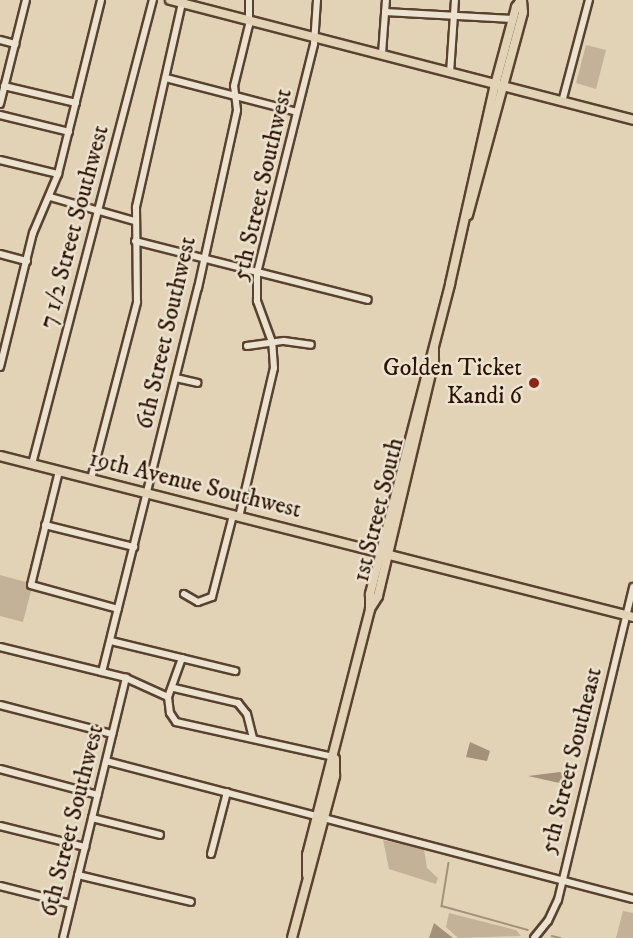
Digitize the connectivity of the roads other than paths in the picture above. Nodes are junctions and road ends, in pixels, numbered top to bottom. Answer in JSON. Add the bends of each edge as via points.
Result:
{"nodes":[{"id":1,"x":26,"y":0,"type":"edge"},
{"id":2,"x":101,"y":0,"type":"edge"},
{"id":3,"x":153,"y":0,"type":"edge"},
{"id":4,"x":170,"y":0,"type":"edge"},
{"id":5,"x":249,"y":0,"type":"edge"},
{"id":6,"x":317,"y":0,"type":"edge"},
{"id":7,"x":386,"y":0,"type":"edge"},
{"id":8,"x":455,"y":0,"type":"edge"},
{"id":9,"x":521,"y":0,"type":"edge"},
{"id":10,"x":589,"y":0,"type":"edge"},
{"id":11,"x":182,"y":2,"type":"edge"},
{"id":12,"x":385,"y":12,"type":"junction"},
{"id":13,"x":454,"y":16,"type":"junction"},
{"id":14,"x":513,"y":19,"type":"junction"},
{"id":15,"x":249,"y":21,"type":"junction"},
{"id":16,"x":315,"y":38,"type":"junction"},
{"id":17,"x":0,"y":40,"type":"edge"},
{"id":18,"x":15,"y":44,"type":"junction"},
{"id":19,"x":382,"y":54,"type":"junction"},
{"id":20,"x":450,"y":73,"type":"junction"},
{"id":21,"x":166,"y":78,"type":"junction"},
{"id":22,"x":4,"y":86,"type":"junction"},
{"id":23,"x":499,"y":86,"type":"junction"},
{"id":24,"x":236,"y":96,"type":"junction"},
{"id":25,"x":562,"y":102,"type":"junction"},
{"id":26,"x":76,"y":103,"type":"junction"},
{"id":27,"x":0,"y":104,"type":"edge"},
{"id":28,"x":297,"y":112,"type":"junction"},
{"id":29,"x":0,"y":116,"type":"edge"},
{"id":30,"x":633,"y":120,"type":"edge"},
{"id":31,"x":69,"y":132,"type":"junction"},
{"id":32,"x":0,"y":160,"type":"edge"},
{"id":33,"x":58,"y":174,"type":"junction"},
{"id":34,"x":50,"y":197,"type":"junction"},
{"id":35,"x":98,"y":212,"type":"junction"},
{"id":36,"x":135,"y":220,"type":"junction"},
{"id":37,"x":135,"y":241,"type":"junction"},
{"id":38,"x":0,"y":254,"type":"edge"},
{"id":39,"x":204,"y":259,"type":"junction"},
{"id":40,"x":27,"y":261,"type":"junction"},
{"id":41,"x":257,"y":273,"type":"junction"},
{"id":42,"x":368,"y":300,"type":"dead end"},
{"id":43,"x":272,"y":342,"type":"junction"},
{"id":44,"x":311,"y":345,"type":"dead end"},
{"id":45,"x":247,"y":346,"type":"dead end"},
{"id":46,"x":0,"y":367,"type":"edge"},
{"id":47,"x":176,"y":378,"type":"junction"},
{"id":48,"x":197,"y":383,"type":"dead end"},
{"id":49,"x":0,"y":456,"type":"edge"},
{"id":50,"x":32,"y":464,"type":"junction"},
{"id":51,"x":59,"y":471,"type":"junction"},
{"id":52,"x":91,"y":479,"type":"junction"},
{"id":53,"x":147,"y":493,"type":"junction"},
{"id":54,"x":236,"y":516,"type":"junction"},
{"id":55,"x":45,"y":525,"type":"junction"},
{"id":56,"x":134,"y":548,"type":"junction"},
{"id":57,"x":384,"y":553,"type":"junction"},
{"id":58,"x":633,"y":587,"type":"edge"},
{"id":59,"x":183,"y":594,"type":"dead end"},
{"id":60,"x":118,"y":609,"type":"junction"},
{"id":61,"x":630,"y":616,"type":"edge"},
{"id":62,"x":111,"y":641,"type":"junction"},
{"id":63,"x":0,"y":647,"type":"edge"},
{"id":64,"x":182,"y":658,"type":"junction"},
{"id":65,"x":235,"y":671,"type":"dead end"},
{"id":66,"x":102,"y":672,"type":"junction"},
{"id":67,"x":126,"y":678,"type":"junction"},
{"id":68,"x":174,"y":688,"type":"junction"},
{"id":69,"x":168,"y":697,"type":"junction"},
{"id":70,"x":0,"y":705,"type":"edge"},
{"id":71,"x":112,"y":734,"type":"junction"},
{"id":72,"x":253,"y":738,"type":"junction"},
{"id":73,"x":335,"y":757,"type":"junction"},
{"id":74,"x":106,"y":761,"type":"junction"},
{"id":75,"x":0,"y":769,"type":"edge"},
{"id":76,"x":227,"y":792,"type":"junction"},
{"id":77,"x":98,"y":795,"type":"junction"},
{"id":78,"x":321,"y":815,"type":"junction"},
{"id":79,"x":92,"y":818,"type":"junction"},
{"id":80,"x":0,"y":826,"type":"edge"},
{"id":81,"x":160,"y":835,"type":"dead end"},
{"id":82,"x":85,"y":848,"type":"junction"},
{"id":83,"x":211,"y":854,"type":"dead end"},
{"id":84,"x":78,"y":875,"type":"junction"},
{"id":85,"x":562,"y":880,"type":"junction"},
{"id":86,"x":0,"y":886,"type":"edge"},
{"id":87,"x":633,"y":898,"type":"edge"},
{"id":88,"x":191,"y":902,"type":"dead end"},
{"id":89,"x":71,"y":904,"type":"junction"},
{"id":90,"x":63,"y":938,"type":"edge"},
{"id":91,"x":292,"y":938,"type":"edge"},
{"id":92,"x":534,"y":938,"type":"edge"}],
"edges":[{"from":1,"to":18,"type":"street"},
{"from":2,"to":26,"type":"street"},
{"from":3,"to":35,"type":"street","name":"7 1/2 Street Southwest"},
{"from":4,"to":11,"type":"main road"},
{"from":5,"to":15,"type":"street","name":"6th Street Southwest"},
{"from":6,"to":16,"type":"street","name":"5th Street Southwest"},
{"from":7,"to":12,"type":"street"},
{"from":8,"to":13,"type":"street"},
{"from":9,"to":14,"type":"main road","name":"1st Street South"},
{"from":9,"to":23,"type":"main road","name":"1st Street South","via":[[523,12]]},
{"from":10,"to":25,"type":"street"},
{"from":11,"to":15,"type":"main road"},
{"from":11,"to":21,"type":"street"},
{"from":12,"to":13,"type":"street"},
{"from":12,"to":19,"type":"street"},
{"from":13,"to":14,"type":"street"},
{"from":13,"to":20,"type":"street"},
{"from":14,"to":23,"type":"main road","name":"1st Street South"},
{"from":15,"to":16,"type":"main road"},
{"from":15,"to":24,"type":"street","name":"6th Street Southwest","via":[[234,86]]},
{"from":16,"to":19,"type":"main road"},
{"from":16,"to":28,"type":"street","name":"5th Street Southwest"},
{"from":17,"to":18,"type":"street"},
{"from":18,"to":22,"type":"street"},
{"from":19,"to":20,"type":"main road"},
{"from":20,"to":23,"type":"main road"},
{"from":21,"to":24,"type":"street"},
{"from":21,"to":36,"type":"street"},
{"from":22,"to":26,"type":"street"},
{"from":22,"to":27,"type":"street"},
{"from":23,"to":25,"type":"main road"},
{"from":23,"to":57,"type":"main road","name":"1st Street South"},
{"from":24,"to":28,"type":"street"},
{"from":24,"to":39,"type":"street","name":"6th Street Southwest","via":[[237,110]]},
{"from":25,"to":30,"type":"main road"},
{"from":26,"to":31,"type":"street"},
{"from":28,"to":41,"type":"street","name":"5th Street Southwest"},
{"from":29,"to":31,"type":"street"},
{"from":31,"to":33,"type":"street"},
{"from":32,"to":33,"type":"street"},
{"from":33,"to":34,"type":"street"},
{"from":34,"to":35,"type":"street"},
{"from":34,"to":40,"type":"street","via":[[37,221]]},
{"from":35,"to":36,"type":"street"},
{"from":35,"to":50,"type":"street","name":"7 1/2 Street Southwest"},
{"from":36,"to":37,"type":"street"},
{"from":37,"to":39,"type":"street"},
{"from":37,"to":52,"type":"street","via":[[137,302]]},
{"from":38,"to":40,"type":"street"},
{"from":39,"to":41,"type":"street"},
{"from":39,"to":47,"type":"street","name":"6th Street Southwest"},
{"from":40,"to":46,"type":"street"},
{"from":41,"to":42,"type":"street"},
{"from":41,"to":43,"type":"street","name":"5th Street Southwest","via":[[257,301]]},
{"from":43,"to":44,"type":"street"},
{"from":43,"to":45,"type":"street"},
{"from":43,"to":54,"type":"street","name":"5th Street Southwest","via":[[273,380]]},
{"from":47,"to":48,"type":"street"},
{"from":47,"to":53,"type":"street","name":"6th Street Southwest"},
{"from":49,"to":50,"type":"main road","name":"19th Avenue Southwest"},
{"from":50,"to":51,"type":"main road","name":"19th Avenue Southwest"},
{"from":51,"to":52,"type":"main road","name":"19th Avenue Southwest"},
{"from":51,"to":55,"type":"street"},
{"from":52,"to":53,"type":"main road","name":"19th Avenue Southwest"},
{"from":53,"to":54,"type":"main road","name":"19th Avenue Southwest"},
{"from":53,"to":56,"type":"street","name":"6th Street Southwest"},
{"from":54,"to":57,"type":"main road","name":"19th Avenue Southwest"},
{"from":54,"to":59,"type":"street","name":"5th Street Southwest","via":[[212,597],[198,602]]},
{"from":55,"to":56,"type":"street"},
{"from":55,"to":60,"type":"street","via":[[32,587]]},
{"from":56,"to":60,"type":"street","name":"6th Street Southwest"},
{"from":57,"to":61,"type":"main road","name":"19th Avenue Southwest"},
{"from":57,"to":73,"type":"main road","name":"1st Street South"},
{"from":58,"to":61,"type":"street","name":"5th Street Southeast"},
{"from":60,"to":62,"type":"street","name":"6th Street Southwest"},
{"from":61,"to":85,"type":"street","name":"5th Street Southeast"},
{"from":62,"to":64,"type":"street"},
{"from":62,"to":66,"type":"street","name":"6th Street Southwest"},
{"from":63,"to":66,"type":"street"},
{"from":64,"to":65,"type":"street"},
{"from":64,"to":68,"type":"street"},
{"from":66,"to":67,"type":"street"},
{"from":67,"to":69,"type":"street"},
{"from":67,"to":71,"type":"street","name":"6th Street Southwest"},
{"from":68,"to":69,"type":"street"},
{"from":68,"to":72,"type":"street","via":[[238,703],[247,714]]},
{"from":69,"to":72,"type":"street","via":[[170,713],[181,725]]},
{"from":70,"to":71,"type":"street"},
{"from":71,"to":74,"type":"street","name":"6th Street Southwest"},
{"from":72,"to":73,"type":"street"},
{"from":73,"to":78,"type":"main road","name":"1st Street South"},
{"from":74,"to":76,"type":"street"},
{"from":74,"to":77,"type":"street","name":"6th Street Southwest"},
{"from":75,"to":77,"type":"street"},
{"from":76,"to":78,"type":"street"},
{"from":76,"to":83,"type":"street"},
{"from":77,"to":79,"type":"street","name":"6th Street Southwest"},
{"from":78,"to":85,"type":"street"},
{"from":78,"to":91,"type":"main road","name":"1st Street South"},
{"from":79,"to":81,"type":"street"},
{"from":79,"to":82,"type":"street","name":"6th Street Southwest"},
{"from":80,"to":82,"type":"street"},
{"from":82,"to":84,"type":"street","name":"6th Street Southwest"},
{"from":84,"to":88,"type":"street"},
{"from":84,"to":89,"type":"street","name":"6th Street Southwest"},
{"from":85,"to":87,"type":"street"},
{"from":85,"to":92,"type":"street","name":"5th Street Southeast","via":[[553,913]]},
{"from":86,"to":89,"type":"street"},
{"from":89,"to":90,"type":"street","name":"6th Street Southwest"}]}
